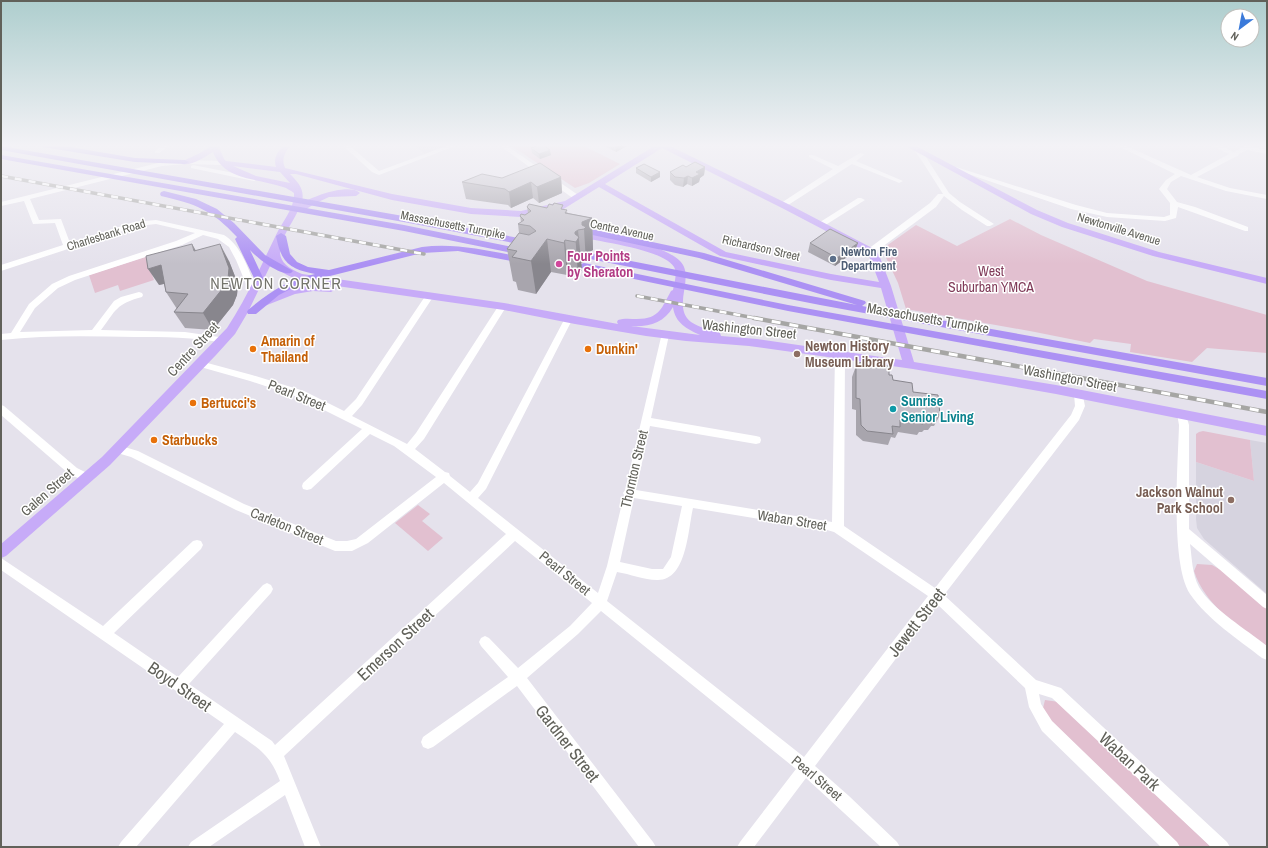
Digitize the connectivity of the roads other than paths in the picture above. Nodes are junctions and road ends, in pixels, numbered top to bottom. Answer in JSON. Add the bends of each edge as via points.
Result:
{"nodes":[{"id":1,"x":78,"y":185,"type":"edge"},
{"id":2,"x":109,"y":185,"type":"edge"},
{"id":3,"x":158,"y":185,"type":"edge"},
{"id":4,"x":209,"y":185,"type":"edge"},
{"id":5,"x":283,"y":185,"type":"edge"},
{"id":6,"x":296,"y":185,"type":"edge"},
{"id":7,"x":346,"y":185,"type":"edge"},
{"id":8,"x":559,"y":185,"type":"edge"},
{"id":9,"x":598,"y":185,"type":"edge"},
{"id":10,"x":600,"y":185,"type":"edge"},
{"id":11,"x":741,"y":185,"type":"edge"},
{"id":12,"x":814,"y":185,"type":"edge"},
{"id":13,"x":939,"y":185,"type":"edge"},
{"id":14,"x":984,"y":185,"type":"edge"},
{"id":15,"x":1005,"y":185,"type":"edge"},
{"id":16,"x":1166,"y":185,"type":"edge"},
{"id":17,"x":1213,"y":185,"type":"edge"},
{"id":18,"x":943,"y":194,"type":"junction"},
{"id":19,"x":300,"y":196,"type":"junction"},
{"id":20,"x":26,"y":197,"type":"junction"},
{"id":21,"x":577,"y":197,"type":"junction"},
{"id":22,"x":1267,"y":197,"type":"edge"},
{"id":23,"x":400,"y":198,"type":"junction"},
{"id":24,"x":861,"y":200,"type":"dead end"},
{"id":25,"x":566,"y":203,"type":"junction"},
{"id":26,"x":1,"y":204,"type":"edge"},
{"id":27,"x":1174,"y":204,"type":"junction"},
{"id":28,"x":782,"y":205,"type":"junction"},
{"id":29,"x":471,"y":211,"type":"junction"},
{"id":30,"x":292,"y":216,"type":"junction"},
{"id":31,"x":552,"y":216,"type":"edge"},
{"id":32,"x":529,"y":224,"type":"edge"},
{"id":33,"x":821,"y":224,"type":"junction"},
{"id":34,"x":990,"y":224,"type":"dead end"},
{"id":35,"x":1244,"y":229,"type":"dead end"},
{"id":36,"x":567,"y":230,"type":"joint"},
{"id":37,"x":238,"y":232,"type":"junction"},
{"id":38,"x":202,"y":233,"type":"junction"},
{"id":39,"x":281,"y":236,"type":"junction"},
{"id":40,"x":529,"y":243,"type":"edge"},
{"id":41,"x":67,"y":247,"type":"junction"},
{"id":42,"x":274,"y":248,"type":"junction"},
{"id":43,"x":871,"y":251,"type":"junction"},
{"id":44,"x":522,"y":252,"type":"edge"},
{"id":45,"x":590,"y":256,"type":"dead end"},
{"id":46,"x":268,"y":261,"type":"junction"},
{"id":47,"x":527,"y":262,"type":"edge"},
{"id":48,"x":1,"y":268,"type":"edge"},
{"id":49,"x":582,"y":269,"type":"dead end"},
{"id":50,"x":288,"y":271,"type":"junction"},
{"id":51,"x":330,"y":273,"type":"junction"},
{"id":52,"x":309,"y":278,"type":"junction"},
{"id":53,"x":259,"y":280,"type":"junction"},
{"id":54,"x":1267,"y":281,"type":"edge"},
{"id":55,"x":886,"y":286,"type":"junction"},
{"id":56,"x":253,"y":291,"type":"junction"},
{"id":57,"x":139,"y":295,"type":"dead end"},
{"id":58,"x":416,"y":295,"type":"junction"},
{"id":59,"x":429,"y":297,"type":"junction"},
{"id":60,"x":502,"y":307,"type":"junction"},
{"id":61,"x":674,"y":307,"type":"junction"},
{"id":62,"x":526,"y":310,"type":"junction"},
{"id":63,"x":252,"y":312,"type":"junction"},
{"id":64,"x":568,"y":320,"type":"junction"},
{"id":65,"x":922,"y":321,"type":"junction"},
{"id":66,"x":231,"y":331,"type":"junction"},
{"id":67,"x":94,"y":333,"type":"junction"},
{"id":68,"x":14,"y":335,"type":"junction"},
{"id":69,"x":665,"y":335,"type":"junction"},
{"id":70,"x":1,"y":337,"type":"edge"},
{"id":71,"x":223,"y":340,"type":"junction"},
{"id":72,"x":741,"y":341,"type":"junction"},
{"id":73,"x":840,"y":355,"type":"junction"},
{"id":74,"x":200,"y":364,"type":"junction"},
{"id":75,"x":910,"y":365,"type":"junction"},
{"id":76,"x":1267,"y":382,"type":"edge"},
{"id":77,"x":1079,"y":394,"type":"junction"},
{"id":78,"x":1267,"y":395,"type":"edge"},
{"id":79,"x":1,"y":410,"type":"edge"},
{"id":80,"x":1182,"y":414,"type":"junction"},
{"id":81,"x":346,"y":416,"type":"junction"},
{"id":82,"x":645,"y":421,"type":"junction"},
{"id":83,"x":370,"y":428,"type":"junction"},
{"id":84,"x":1267,"y":431,"type":"edge"},
{"id":85,"x":756,"y":440,"type":"dead end"},
{"id":86,"x":408,"y":449,"type":"junction"},
{"id":87,"x":115,"y":452,"type":"junction"},
{"id":88,"x":445,"y":476,"type":"junction"},
{"id":89,"x":87,"y":478,"type":"junction"},
{"id":90,"x":307,"y":486,"type":"dead end"},
{"id":91,"x":628,"y":493,"type":"junction"},
{"id":92,"x":472,"y":498,"type":"junction"},
{"id":93,"x":688,"y":504,"type":"junction"},
{"id":94,"x":838,"y":528,"type":"junction"},
{"id":95,"x":1183,"y":531,"type":"junction"},
{"id":96,"x":515,"y":533,"type":"junction"},
{"id":97,"x":197,"y":545,"type":"dead end"},
{"id":98,"x":1,"y":552,"type":"edge"},
{"id":99,"x":1,"y":563,"type":"edge"},
{"id":100,"x":613,"y":566,"type":"junction"},
{"id":101,"x":267,"y":589,"type":"dead end"},
{"id":102,"x":936,"y":595,"type":"junction"},
{"id":103,"x":601,"y":602,"type":"junction"},
{"id":104,"x":1267,"y":603,"type":"edge"},
{"id":105,"x":104,"y":634,"type":"junction"},
{"id":106,"x":485,"y":642,"type":"dead end"},
{"id":107,"x":1267,"y":654,"type":"edge"},
{"id":108,"x":517,"y":678,"type":"junction"},
{"id":109,"x":179,"y":685,"type":"junction"},
{"id":110,"x":1032,"y":685,"type":"junction"},
{"id":111,"x":234,"y":723,"type":"junction"},
{"id":112,"x":428,"y":742,"type":"dead end"},
{"id":113,"x":275,"y":755,"type":"junction"},
{"id":114,"x":805,"y":767,"type":"junction"},
{"id":115,"x":289,"y":784,"type":"junction"},
{"id":116,"x":126,"y":847,"type":"edge"},
{"id":117,"x":196,"y":847,"type":"edge"},
{"id":118,"x":313,"y":847,"type":"edge"},
{"id":119,"x":648,"y":847,"type":"edge"},
{"id":120,"x":745,"y":847,"type":"edge"},
{"id":121,"x":892,"y":847,"type":"edge"},
{"id":122,"x":1172,"y":847,"type":"edge"},
{"id":123,"x":1222,"y":847,"type":"edge"}],
"edges":[{"from":1,"to":20,"type":"street"},
{"from":2,"to":37,"type":"highway","via":[[178,197],[202,205],[218,213]]},
{"from":3,"to":44,"type":"highway","name":"Massachusetts Turnpike","via":[[404,228]]},
{"from":4,"to":40,"type":"highway","name":"Massachusetts Turnpike"},
{"from":5,"to":19,"type":"main road","via":[[297,190]]},
{"from":6,"to":19,"type":"main road"},
{"from":7,"to":23,"type":"main road"},
{"from":8,"to":21,"type":"street"},
{"from":9,"to":21,"type":"main road"},
{"from":10,"to":55,"type":"main road","name":"Richardson Street","via":[[723,254]]},
{"from":11,"to":28,"type":"main road"},
{"from":12,"to":28,"type":"street"},
{"from":13,"to":18,"type":"street"},
{"from":14,"to":54,"type":"main road","name":"Newtonville Avenue","via":[[1034,212],[1065,225],[1156,254]]},
{"from":15,"to":27,"type":"street","via":[[1106,215],[1165,219],[1173,216]]},
{"from":16,"to":27,"type":"street","via":[[1164,193]]},
{"from":17,"to":22,"type":"street"},
{"from":18,"to":34,"type":"street"},
{"from":18,"to":43,"type":"street","via":[[933,205]]},
{"from":19,"to":30,"type":"main road"},
{"from":20,"to":26,"type":"street"},
{"from":20,"to":41,"type":"street","via":[[36,222],[58,221]]},
{"from":21,"to":25,"type":"main road"},
{"from":23,"to":29,"type":"main road"},
{"from":23,"to":30,"type":"main road","via":[[342,192],[315,199]]},
{"from":24,"to":33,"type":"street"},
{"from":25,"to":29,"type":"main road","via":[[521,214]]},
{"from":25,"to":31,"type":"main road","via":[[554,211]]},
{"from":27,"to":35,"type":"street"},
{"from":28,"to":33,"type":"main road"},
{"from":29,"to":32,"type":"main road"},
{"from":30,"to":39,"type":"main road"},
{"from":33,"to":43,"type":"main road"},
{"from":36,"to":61,"type":"main road","name":"Centre Avenue","via":[[655,250],[671,258],[678,265],[680,275]]},
{"from":36,"to":65,"type":"highway","via":[[697,254]]},
{"from":37,"to":46,"type":"highway"},
{"from":37,"to":53,"type":"highway"},
{"from":38,"to":41,"type":"street","name":"Charlesbank Road","via":[[160,222],[147,222]]},
{"from":38,"to":56,"type":"street","name":"Charlesbank Road","via":[[230,242]]},
{"from":38,"to":68,"type":"street","via":[[55,286],[32,306]]},
{"from":39,"to":42,"type":"main road"},
{"from":39,"to":51,"type":"highway","via":[[284,252],[293,263],[304,269]]},
{"from":41,"to":48,"type":"street","name":"Charlesbank Road"},
{"from":42,"to":46,"type":"main road","name":"Centre Street"},
{"from":42,"to":50,"type":"main road","name":"Washington Street","via":[[276,261]]},
{"from":43,"to":55,"type":"main road"},
{"from":45,"to":65,"type":"highway","name":"Massachusetts Turnpike"},
{"from":46,"to":50,"type":"highway"},
{"from":46,"to":53,"type":"main road","name":"Centre Street"},
{"from":47,"to":51,"type":"highway","via":[[458,248],[441,248],[422,250]]},
{"from":49,"to":78,"type":"highway","name":"Massachusetts Turnpike","via":[[682,292],[726,296]]},
{"from":50,"to":52,"type":"main road","name":"Washington Street"},
{"from":51,"to":52,"type":"highway"},
{"from":52,"to":58,"type":"main road","name":"Washington Street"},
{"from":52,"to":63,"type":"highway","via":[[278,291]]},
{"from":53,"to":56,"type":"main road","name":"Centre Street"},
{"from":55,"to":75,"type":"main road"},
{"from":56,"to":66,"type":"main road","name":"Centre Street"},
{"from":57,"to":67,"type":"street","via":[[117,303]]},
{"from":58,"to":59,"type":"main road","name":"Washington Street"},
{"from":58,"to":63,"type":"main road","name":"Washington Street","via":[[309,288],[278,296]]},
{"from":59,"to":60,"type":"main road","name":"Washington Street"},
{"from":59,"to":81,"type":"street","via":[[359,402]]},
{"from":60,"to":62,"type":"main road","name":"Washington Street"},
{"from":60,"to":86,"type":"street","via":[[420,436]]},
{"from":61,"to":62,"type":"main road","via":[[658,318],[639,323]]},
{"from":61,"to":72,"type":"main road","via":[[689,326]]},
{"from":62,"to":64,"type":"main road","name":"Washington Street"},
{"from":63,"to":66,"type":"main road","name":"Washington Street"},
{"from":64,"to":69,"type":"main road","name":"Washington Street"},
{"from":64,"to":92,"type":"street","via":[[482,486]]},
{"from":65,"to":76,"type":"highway","name":"Massachusetts Turnpike"},
{"from":66,"to":71,"type":"main road","name":"Centre Street"},
{"from":67,"to":68,"type":"street"},
{"from":67,"to":71,"type":"street","via":[[202,336]]},
{"from":68,"to":70,"type":"street"},
{"from":69,"to":72,"type":"main road","name":"Washington Street"},
{"from":69,"to":82,"type":"street","name":"Thornton Street"},
{"from":71,"to":74,"type":"main road","name":"Centre Street"},
{"from":72,"to":73,"type":"main road","name":"Washington Street"},
{"from":73,"to":75,"type":"main road","name":"Washington Street"},
{"from":73,"to":94,"type":"street"},
{"from":74,"to":81,"type":"street","name":"Pearl Street","via":[[289,389]]},
{"from":74,"to":87,"type":"main road","name":"Centre Street"},
{"from":75,"to":77,"type":"main road","name":"Washington Street"},
{"from":77,"to":80,"type":"main road","name":"Washington Street"},
{"from":77,"to":102,"type":"street","name":"Jewett Street","via":[[1080,406],[1075,417]]},
{"from":79,"to":89,"type":"street","via":[[73,471]]},
{"from":80,"to":84,"type":"main road","name":"Washington Street"},
{"from":80,"to":95,"type":"street"},
{"from":81,"to":83,"type":"street","name":"Pearl Street"},
{"from":82,"to":85,"type":"street"},
{"from":82,"to":91,"type":"street","name":"Thornton Street"},
{"from":83,"to":86,"type":"street","name":"Pearl Street"},
{"from":83,"to":90,"type":"street"},
{"from":86,"to":88,"type":"street","name":"Pearl Street"},
{"from":87,"to":88,"type":"street","name":"Carleton Street","via":[[134,454],[240,507],[335,546],[349,547],[362,542]]},
{"from":87,"to":89,"type":"main road","name":"Galen Street"},
{"from":88,"to":92,"type":"street","name":"Pearl Street"},
{"from":89,"to":98,"type":"main road","name":"Galen Street"},
{"from":91,"to":93,"type":"street","name":"Waban Street"},
{"from":91,"to":100,"type":"street","name":"Thornton Street"},
{"from":92,"to":96,"type":"street","name":"Pearl Street"},
{"from":93,"to":94,"type":"street","name":"Waban Street"},
{"from":93,"to":100,"type":"street","via":[[679,552],[670,572],[659,575]]},
{"from":94,"to":102,"type":"street","name":"Waban Street"},
{"from":95,"to":104,"type":"street"},
{"from":95,"to":107,"type":"street","via":[[1187,567],[1194,588],[1209,608]]},
{"from":96,"to":103,"type":"street","name":"Pearl Street"},
{"from":96,"to":113,"type":"street","name":"Emerson Street"},
{"from":97,"to":105,"type":"street"},
{"from":99,"to":105,"type":"street","name":"Boyd Street"},
{"from":100,"to":103,"type":"street","name":"Thornton Street"},
{"from":101,"to":109,"type":"street"},
{"from":102,"to":110,"type":"street","name":"Waban Park"},
{"from":102,"to":114,"type":"street","name":"Jewett Street"},
{"from":103,"to":108,"type":"street","via":[[574,630]]},
{"from":103,"to":114,"type":"street","name":"Pearl Street"},
{"from":105,"to":109,"type":"street","name":"Boyd Street"},
{"from":106,"to":108,"type":"street","name":"Gardner Street"},
{"from":108,"to":112,"type":"street"},
{"from":108,"to":119,"type":"street","name":"Gardner Street"},
{"from":109,"to":111,"type":"street","name":"Boyd Street"},
{"from":110,"to":122,"type":"street","via":[[1031,697],[1048,726]]},
{"from":110,"to":123,"type":"street","name":"Waban Park","via":[[1056,693]]},
{"from":111,"to":113,"type":"street","name":"Boyd Street","via":[[267,746]]},
{"from":111,"to":116,"type":"street"},
{"from":113,"to":115,"type":"street","name":"Boyd Street"},
{"from":114,"to":120,"type":"street","name":"Jewett Street"},
{"from":114,"to":121,"type":"street","name":"Pearl Street"},
{"from":115,"to":117,"type":"street"},
{"from":115,"to":118,"type":"street","name":"Boyd Street"}]}
